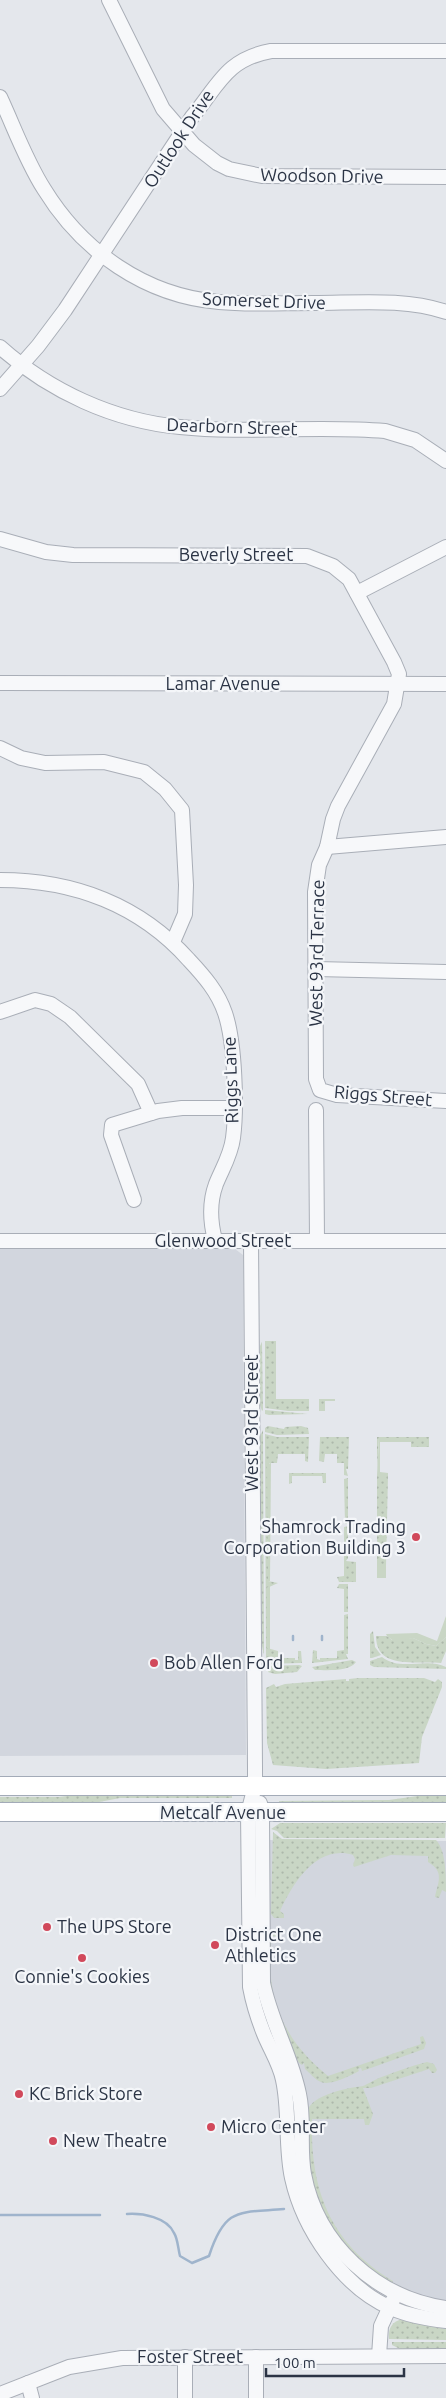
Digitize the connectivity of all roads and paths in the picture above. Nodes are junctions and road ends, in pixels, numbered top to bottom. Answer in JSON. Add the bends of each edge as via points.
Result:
{"nodes":[{"id":1,"x":109,"y":0,"type":"edge"},
{"id":2,"x":446,"y":51,"type":"edge"},
{"id":3,"x":0,"y":97,"type":"edge"},
{"id":4,"x":183,"y":132,"type":"junction"},
{"id":5,"x":446,"y":177,"type":"edge"},
{"id":6,"x":101,"y":255,"type":"junction"},
{"id":7,"x":446,"y":312,"type":"edge"},
{"id":8,"x":0,"y":347,"type":"edge"},
{"id":9,"x":20,"y":366,"type":"junction"},
{"id":10,"x":0,"y":388,"type":"edge"},
{"id":11,"x":446,"y":461,"type":"edge"},
{"id":12,"x":0,"y":539,"type":"edge"},
{"id":13,"x":446,"y":547,"type":"edge"},
{"id":14,"x":357,"y":594,"type":"junction"},
{"id":15,"x":0,"y":683,"type":"edge"},
{"id":16,"x":398,"y":684,"type":"junction"},
{"id":17,"x":446,"y":684,"type":"edge"},
{"id":18,"x":0,"y":748,"type":"edge"},
{"id":19,"x":446,"y":837,"type":"edge"},
{"id":20,"x":327,"y":847,"type":"junction"},
{"id":21,"x":0,"y":880,"type":"edge"},
{"id":22,"x":173,"y":942,"type":"junction"},
{"id":23,"x":316,"y":969,"type":"junction"},
{"id":24,"x":446,"y":972,"type":"edge"},
{"id":25,"x":0,"y":1012,"type":"edge"},
{"id":26,"x":320,"y":1090,"type":"joint"},
{"id":27,"x":446,"y":1101,"type":"edge"},
{"id":28,"x":233,"y":1108,"type":"junction"},
{"id":29,"x":316,"y":1110,"type":"dead end"},
{"id":30,"x":151,"y":1113,"type":"junction"},
{"id":31,"x":134,"y":1200,"type":"dead end"},
{"id":32,"x":215,"y":1240,"type":"junction"},
{"id":33,"x":0,"y":1241,"type":"edge"},
{"id":34,"x":251,"y":1241,"type":"junction"},
{"id":35,"x":317,"y":1241,"type":"junction"},
{"id":36,"x":446,"y":1241,"type":"edge"},
{"id":37,"x":0,"y":1786,"type":"edge"},
{"id":38,"x":255,"y":1786,"type":"junction"},
{"id":39,"x":446,"y":1786,"type":"edge"},
{"id":40,"x":0,"y":1812,"type":"edge"},
{"id":41,"x":446,"y":1812,"type":"edge"},
{"id":42,"x":255,"y":1813,"type":"junction"},
{"id":43,"x":393,"y":2301,"type":"junction"},
{"id":44,"x":446,"y":2308,"type":"edge"},
{"id":45,"x":446,"y":2321,"type":"edge"},
{"id":46,"x":379,"y":2356,"type":"junction"},
{"id":47,"x":446,"y":2356,"type":"edge"},
{"id":48,"x":256,"y":2357,"type":"junction"},
{"id":49,"x":185,"y":2358,"type":"junction"},
{"id":50,"x":28,"y":2383,"type":"junction"},
{"id":51,"x":0,"y":2394,"type":"edge"},
{"id":52,"x":32,"y":2398,"type":"edge"},
{"id":53,"x":185,"y":2398,"type":"edge"},
{"id":54,"x":256,"y":2398,"type":"edge"}],
"edges":[{"from":1,"to":4,"type":"street","name":"Woodson Drive","via":[[158,102]]},
{"from":2,"to":4,"type":"street","name":"Outlook Drive","via":[[259,53],[244,59],[224,74]]},
{"from":3,"to":6,"type":"street","name":"Somerset Drive","via":[[43,188],[75,231]]},
{"from":4,"to":5,"type":"street","name":"Woodson Drive","via":[[217,162],[229,169],[254,175]]},
{"from":4,"to":6,"type":"street","name":"Outlook Drive"},
{"from":6,"to":7,"type":"street","name":"Somerset Drive","via":[[148,284],[196,299],[254,303],[397,303]]},
{"from":6,"to":9,"type":"street","name":"Outlook Drive","via":[[65,310]]},
{"from":8,"to":9,"type":"street","name":"Dearborn Street"},
{"from":9,"to":10,"type":"street","name":"Outlook Drive"},
{"from":9,"to":11,"type":"street","name":"Dearborn Street","via":[[94,406],[149,423],[180,428],[385,430],[414,440]]},
{"from":12,"to":14,"type":"street","name":"Beverly Street","via":[[46,552],[73,555],[307,556],[320,559],[341,572]]},
{"from":13,"to":14,"type":"street"},
{"from":14,"to":16,"type":"street","name":"Beverly Street","via":[[394,662],[399,674]]},
{"from":15,"to":16,"type":"street","name":"Lamar Avenue"},
{"from":16,"to":17,"type":"street","name":"Lamar Avenue"},
{"from":16,"to":20,"type":"street","name":"West 93rd Terrace","via":[[394,704],[335,812]]},
{"from":18,"to":22,"type":"street","via":[[21,758],[45,763],[104,762],[144,772],[165,789],[182,810],[186,885],[185,914]]},
{"from":19,"to":20,"type":"street"},
{"from":20,"to":23,"type":"street","name":"West 93rd Terrace","via":[[319,865],[315,892]]},
{"from":21,"to":22,"type":"street","name":"Riggs Lane","via":[[28,880],[84,891],[130,911]]},
{"from":22,"to":28,"type":"street","name":"Riggs Lane","via":[[208,980],[224,1012],[232,1048]]},
{"from":23,"to":24,"type":"street"},
{"from":23,"to":26,"type":"street","name":"West 93rd Terrace","via":[[316,1079]]},
{"from":25,"to":30,"type":"street","via":[[35,1000],[57,1008],[138,1084]]},
{"from":26,"to":27,"type":"street","name":"Riggs Street","via":[[337,1095]]},
{"from":28,"to":30,"type":"street","via":[[182,1108]]},
{"from":28,"to":32,"type":"street","name":"Riggs Lane","via":[[233,1139],[212,1201],[210,1221]]},
{"from":29,"to":35,"type":"street"},
{"from":30,"to":31,"type":"street","via":[[112,1125],[111,1135]]},
{"from":32,"to":33,"type":"street","name":"Glenwood Street"},
{"from":32,"to":34,"type":"street","name":"Glenwood Street"},
{"from":34,"to":35,"type":"street","name":"Glenwood Street"},
{"from":34,"to":38,"type":"street","name":"West 93rd Street"},
{"from":35,"to":36,"type":"street","name":"Glenwood Street"},
{"from":37,"to":38,"type":"main road","name":"Metcalf Avenue"},
{"from":38,"to":39,"type":"main road","name":"Metcalf Avenue"},
{"from":38,"to":42,"type":"street","name":"West 93rd Street"},
{"from":40,"to":42,"type":"main road","name":"Metcalf Avenue"},
{"from":41,"to":42,"type":"main road","name":"Metcalf Avenue"},
{"from":42,"to":43,"type":"street","name":"West 93rd Street","via":[[263,1983],[300,2097],[299,2181],[336,2245]]},
{"from":43,"to":44,"type":"street","name":"West 93rd Street"},
{"from":43,"to":45,"type":"street","name":"West 93rd Street"},
{"from":43,"to":46,"type":"street","via":[[381,2326]]},
{"from":46,"to":47,"type":"street","name":"Foster Street"},
{"from":46,"to":48,"type":"street","name":"Foster Street"},
{"from":48,"to":49,"type":"street","name":"Foster Street"},
{"from":48,"to":54,"type":"street"},
{"from":49,"to":50,"type":"street","name":"Foster Street","via":[[95,2361]]},
{"from":49,"to":53,"type":"street"},
{"from":50,"to":51,"type":"street","name":"Foster Street"},
{"from":50,"to":52,"type":"street"}]}
